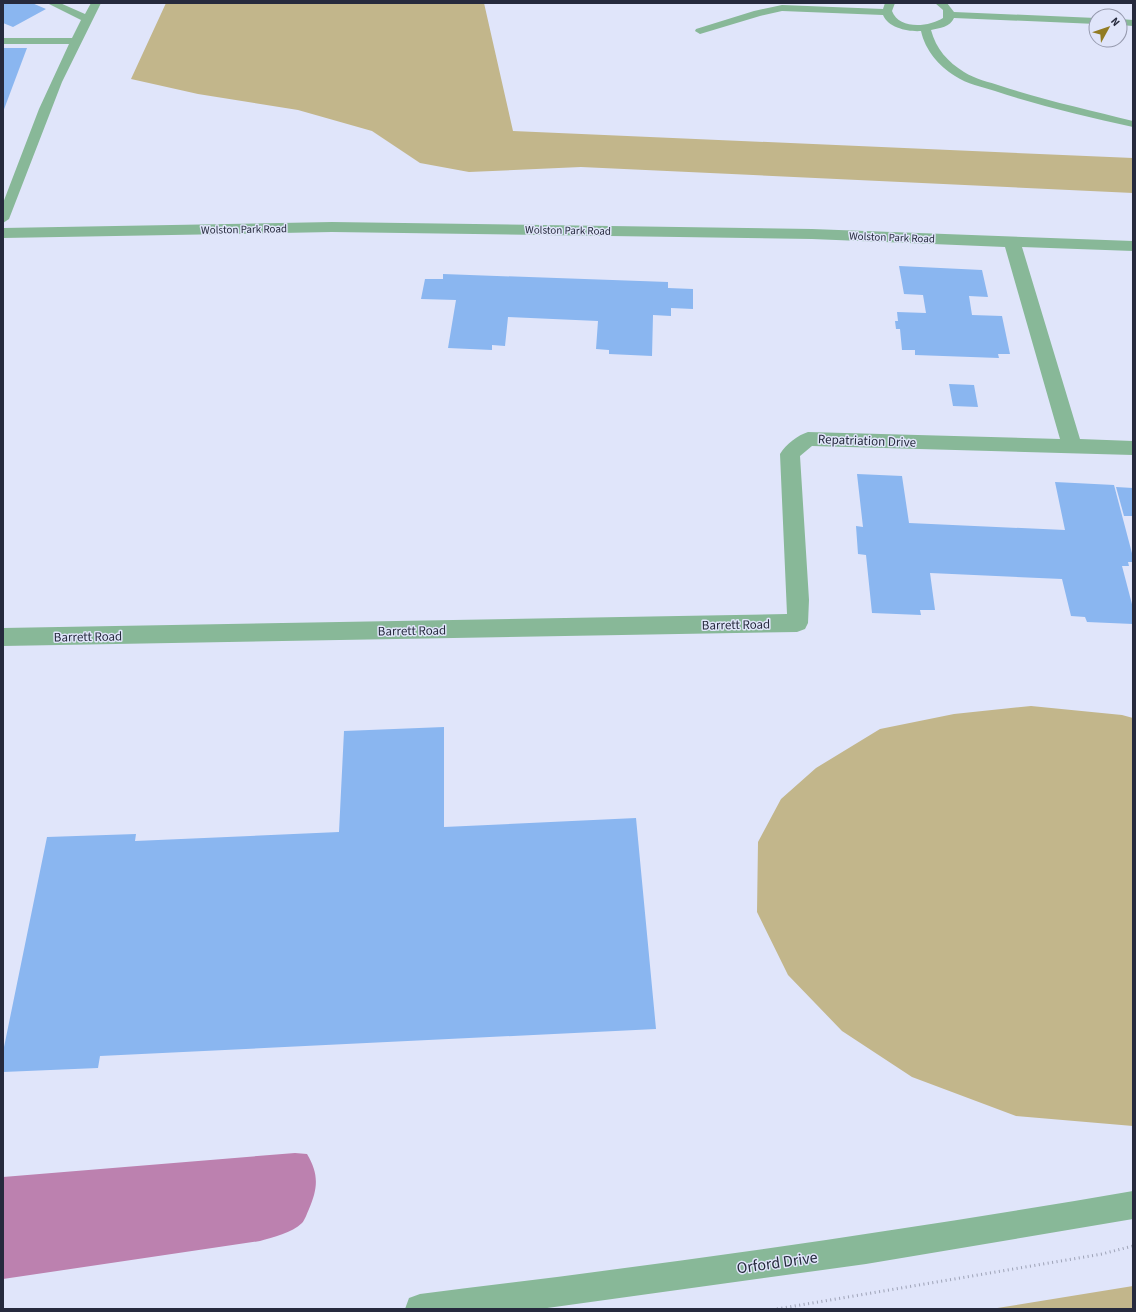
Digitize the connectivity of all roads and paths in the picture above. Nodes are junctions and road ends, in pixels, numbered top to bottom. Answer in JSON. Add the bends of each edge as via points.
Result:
{"nodes":[{"id":1,"x":52,"y":3,"type":"edge"},
{"id":2,"x":96,"y":3,"type":"edge"},
{"id":3,"x":940,"y":3,"type":"edge"},
{"id":4,"x":889,"y":8,"type":"edge"},
{"id":5,"x":950,"y":15,"type":"junction"},
{"id":6,"x":87,"y":19,"type":"junction"},
{"id":7,"x":1088,"y":21,"type":"edge"},
{"id":8,"x":926,"y":29,"type":"junction"},
{"id":9,"x":700,"y":31,"type":"dead end"},
{"id":10,"x":3,"y":41,"type":"edge"},
{"id":11,"x":76,"y":41,"type":"junction"},
{"id":12,"x":1133,"y":124,"type":"edge"},
{"id":13,"x":3,"y":220,"type":"edge"},
{"id":14,"x":3,"y":233,"type":"edge"},
{"id":15,"x":1012,"y":242,"type":"junction"},
{"id":16,"x":1133,"y":246,"type":"edge"},
{"id":17,"x":1072,"y":446,"type":"junction"},
{"id":18,"x":1133,"y":448,"type":"edge"},
{"id":19,"x":798,"y":600,"type":"joint"},
{"id":20,"x":3,"y":637,"type":"edge"},
{"id":21,"x":1133,"y":1205,"type":"edge"},
{"id":22,"x":1133,"y":1246,"type":"edge"},
{"id":23,"x":420,"y":1309,"type":"edge"},
{"id":24,"x":777,"y":1309,"type":"edge"}],
"edges":[{"from":1,"to":6,"type":"lane"},
{"from":2,"to":6,"type":"lane"},
{"from":3,"to":5,"type":"lane"},
{"from":4,"to":8,"type":"lane","via":[[890,18],[905,26]]},
{"from":4,"to":9,"type":"lane","via":[[782,8]]},
{"from":5,"to":7,"type":"lane"},
{"from":5,"to":8,"type":"lane","via":[[944,25]]},
{"from":6,"to":11,"type":"lane"},
{"from":8,"to":12,"type":"lane","via":[[928,43],[936,56],[960,75],[1002,90]]},
{"from":10,"to":11,"type":"lane"},
{"from":11,"to":13,"type":"lane","via":[[43,112]]},
{"from":14,"to":15,"type":"street","name":"Wolston Park Road","via":[[332,227],[812,234]]},
{"from":15,"to":16,"type":"street","name":"Wolston Park Road"},
{"from":15,"to":17,"type":"street"},
{"from":17,"to":18,"type":"street","name":"Repatriation Drive"},
{"from":17,"to":19,"type":"street","name":"Repatriation Drive","via":[[808,439],[790,454]]},
{"from":19,"to":20,"type":"street","name":"Barrett Road","via":[[797,623]]},
{"from":21,"to":23,"type":"street","name":"Orford Drive","via":[[997,1230],[636,1283]]},
{"from":22,"to":24,"type":"path","via":[[1056,1262]]}]}
